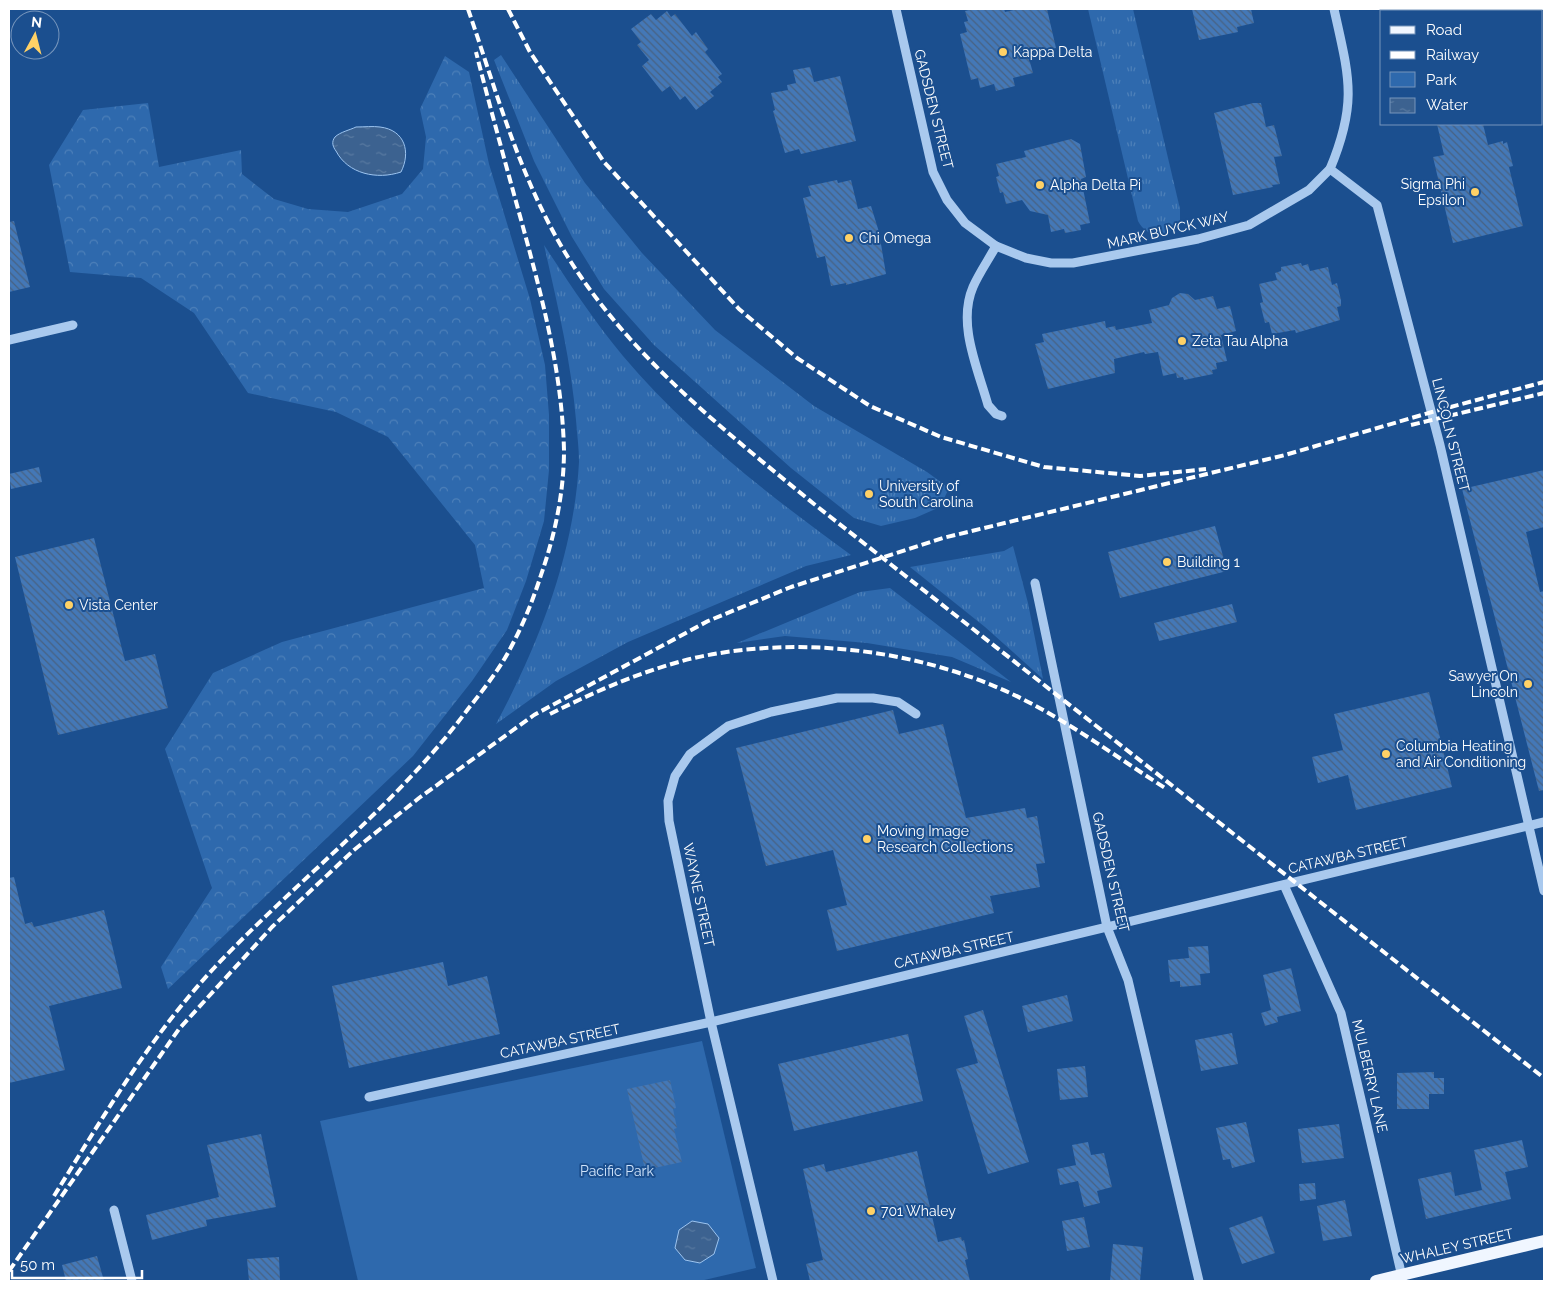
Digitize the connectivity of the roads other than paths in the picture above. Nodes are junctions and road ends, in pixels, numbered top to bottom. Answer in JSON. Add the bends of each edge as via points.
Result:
{"nodes":[{"id":1,"x":896,"y":9,"type":"edge"},
{"id":2,"x":1334,"y":9,"type":"edge"},
{"id":3,"x":1330,"y":169,"type":"junction"},
{"id":4,"x":996,"y":246,"type":"junction"},
{"id":5,"x":73,"y":325,"type":"dead end"},
{"id":6,"x":9,"y":340,"type":"edge"},
{"id":7,"x":1002,"y":416,"type":"dead end"},
{"id":8,"x":1035,"y":583,"type":"dead end"},
{"id":9,"x":916,"y":714,"type":"dead end"},
{"id":10,"x":1544,"y":822,"type":"edge"},
{"id":11,"x":1529,"y":826,"type":"junction"},
{"id":12,"x":1284,"y":885,"type":"junction"},
{"id":13,"x":1544,"y":891,"type":"edge"},
{"id":14,"x":1107,"y":927,"type":"junction"},
{"id":15,"x":711,"y":1022,"type":"junction"},
{"id":16,"x":369,"y":1097,"type":"dead end"},
{"id":17,"x":114,"y":1210,"type":"dead end"},
{"id":18,"x":1544,"y":1241,"type":"edge"},
{"id":19,"x":1403,"y":1278,"type":"edge"},
{"id":20,"x":132,"y":1281,"type":"edge"},
{"id":21,"x":773,"y":1281,"type":"edge"},
{"id":22,"x":1199,"y":1281,"type":"edge"},
{"id":23,"x":1376,"y":1281,"type":"edge"}],
"edges":[{"from":1,"to":4,"type":"street","name":"GADSDEN STREET","via":[[933,172],[947,200],[965,223]]},
{"from":2,"to":3,"type":"street","via":[[1349,76],[1349,108],[1342,140]]},
{"from":3,"to":4,"type":"street","name":"MARK BUYCK WAY","via":[[1309,190],[1249,225],[1198,238],[1073,263],[1026,258]]},
{"from":3,"to":11,"type":"street","name":"LINCOLN STREET","via":[[1377,205],[1438,436]]},
{"from":4,"to":7,"type":"street","via":[[973,287],[967,315],[988,405]]},
{"from":5,"to":6,"type":"street"},
{"from":8,"to":14,"type":"street","name":"GADSDEN STREET"},
{"from":9,"to":15,"type":"street","name":"WAYNE STREET","via":[[898,702],[873,698],[837,698],[771,712],[728,726],[690,754],[675,776],[668,801],[669,821]]},
{"from":10,"to":11,"type":"street","name":"CATAWBA STREET"},
{"from":11,"to":12,"type":"street","name":"CATAWBA STREET"},
{"from":11,"to":13,"type":"street","name":"LINCOLN STREET"},
{"from":12,"to":14,"type":"street","name":"CATAWBA STREET"},
{"from":12,"to":19,"type":"street","name":"MULBERRY LANE","via":[[1341,1013]]},
{"from":14,"to":15,"type":"street","name":"CATAWBA STREET"},
{"from":14,"to":22,"type":"street","name":"GADSDEN STREET","via":[[1128,980]]},
{"from":15,"to":16,"type":"street","name":"CATAWBA STREET"},
{"from":15,"to":21,"type":"street","name":"WAYNE STREET"},
{"from":17,"to":20,"type":"street"},
{"from":18,"to":19,"type":"main road","name":"WHALEY STREET"},
{"from":19,"to":23,"type":"main road","name":"WHALEY STREET"}]}
